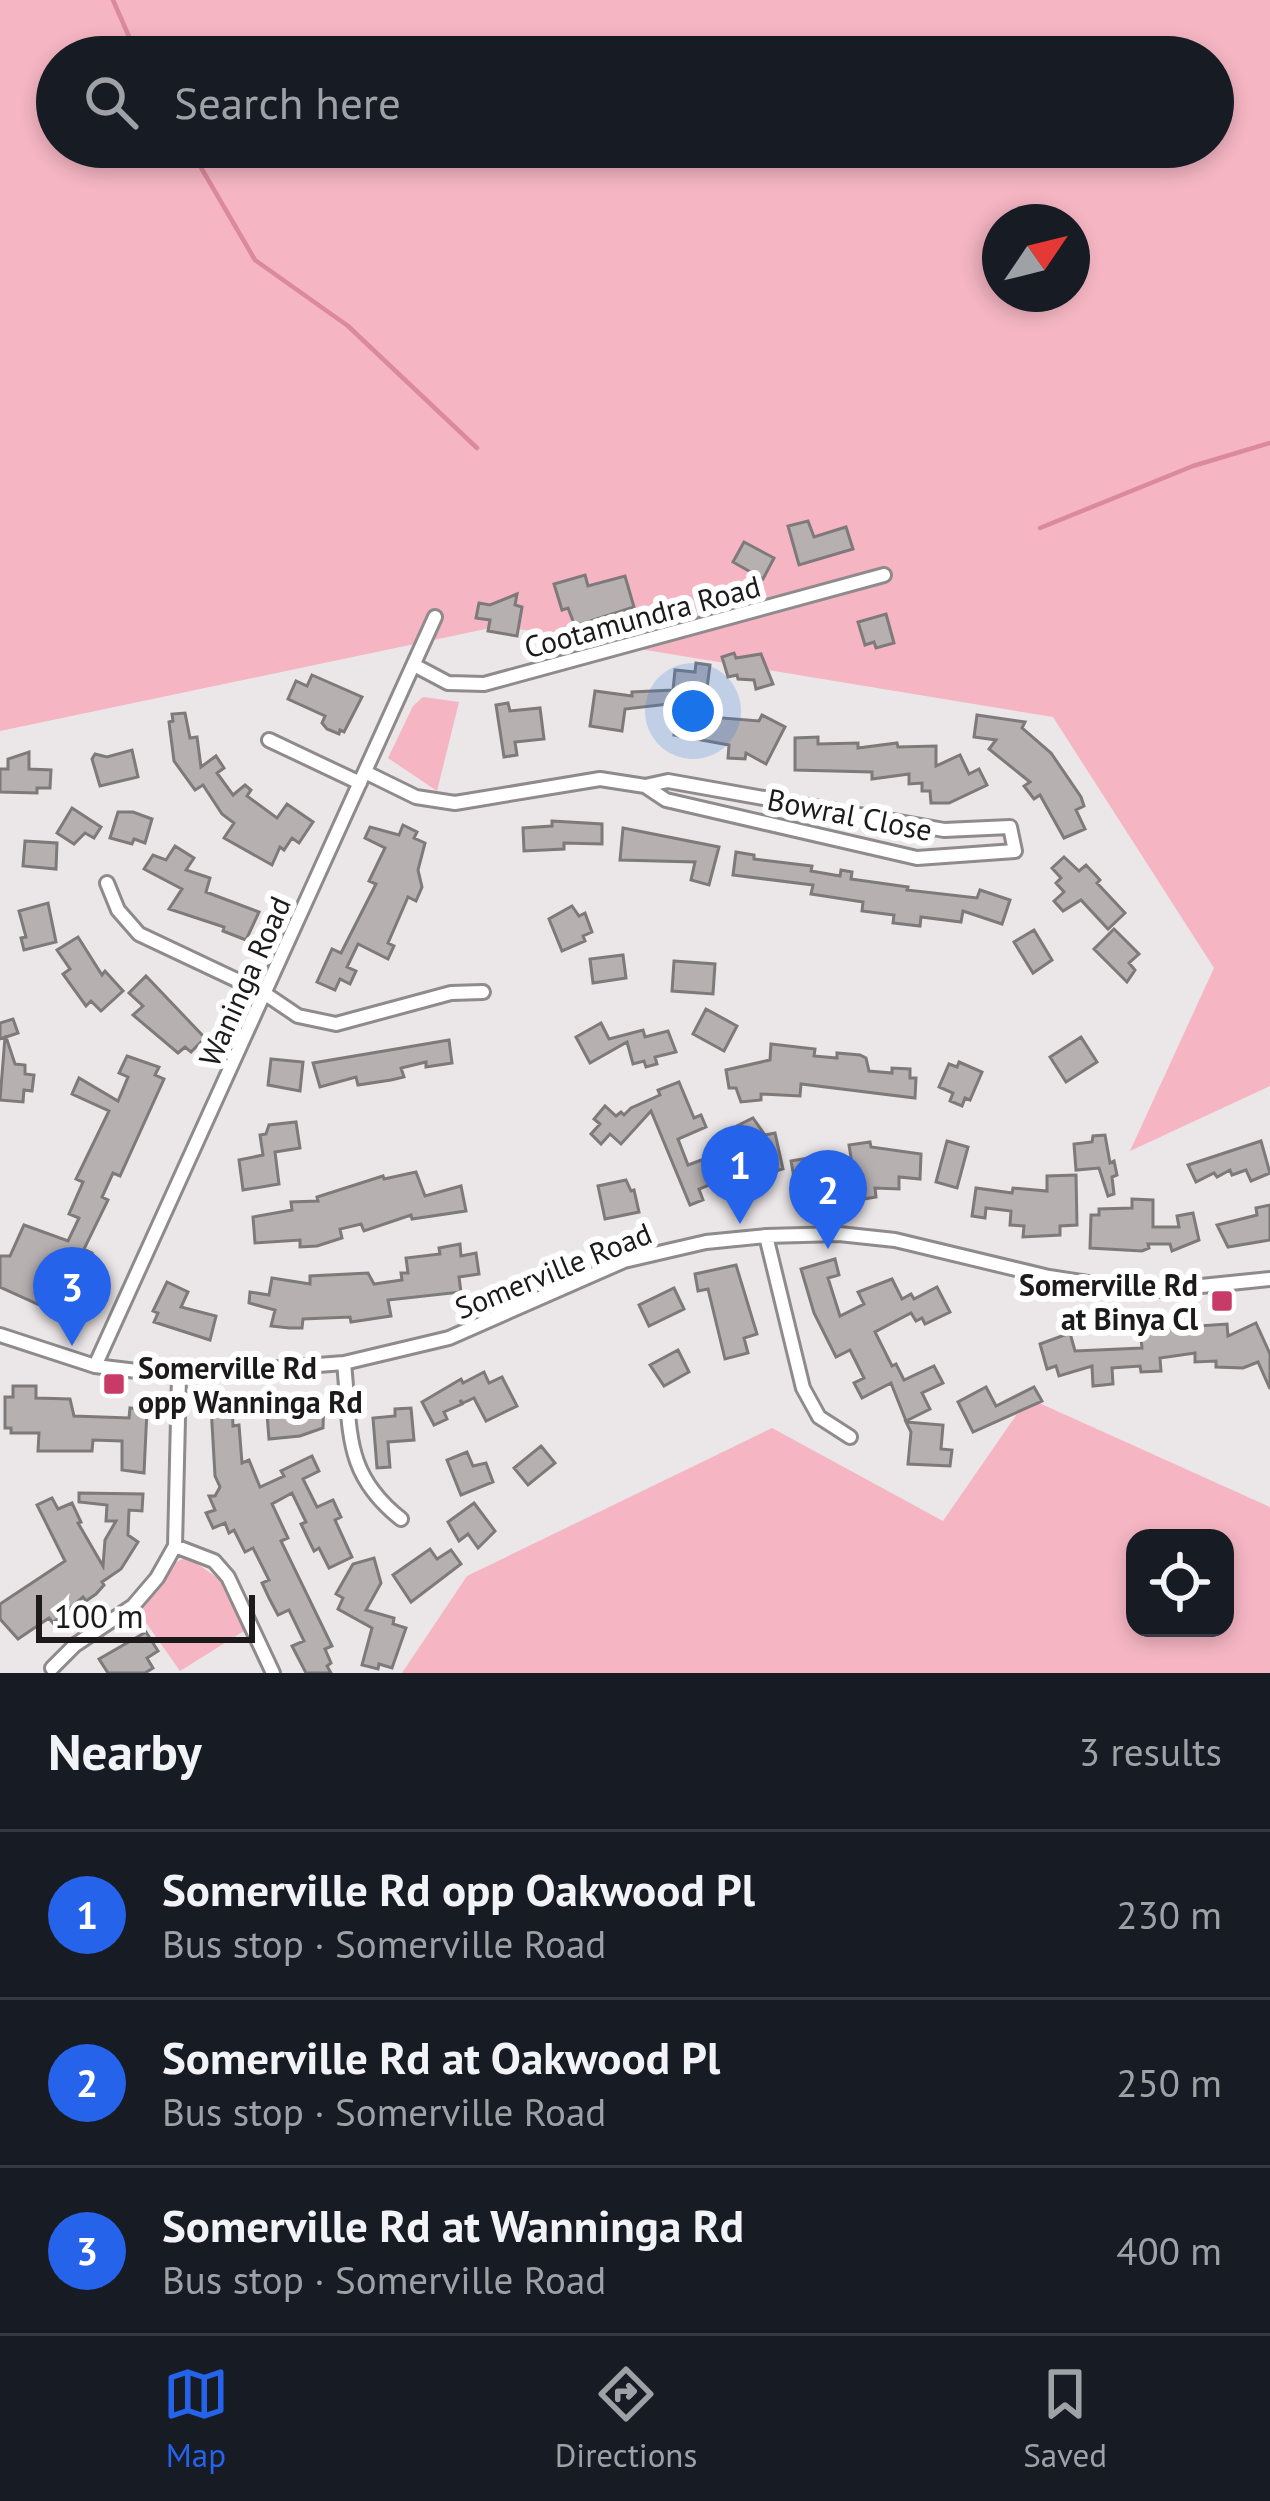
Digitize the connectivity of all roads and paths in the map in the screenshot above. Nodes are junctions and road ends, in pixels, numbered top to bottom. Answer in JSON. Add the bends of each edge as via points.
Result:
{"nodes":[{"id":1,"x":884,"y":575,"type":"dead end"},
{"id":2,"x":435,"y":616,"type":"dead end"},
{"id":3,"x":414,"y":665,"type":"junction"},
{"id":4,"x":269,"y":740,"type":"dead end"},
{"id":5,"x":363,"y":777,"type":"junction"},
{"id":6,"x":645,"y":786,"type":"junction"},
{"id":7,"x":106,"y":883,"type":"dead end"},
{"id":8,"x":483,"y":992,"type":"dead end"},
{"id":9,"x":264,"y":993,"type":"junction"},
{"id":10,"x":766,"y":1236,"type":"junction"},
{"id":11,"x":1270,"y":1279,"type":"edge"},
{"id":12,"x":0,"y":1335,"type":"edge"},
{"id":13,"x":344,"y":1364,"type":"junction"},
{"id":14,"x":95,"y":1366,"type":"junction"},
{"id":15,"x":179,"y":1376,"type":"junction"},
{"id":16,"x":850,"y":1437,"type":"dead end"},
{"id":17,"x":400,"y":1519,"type":"dead end"},
{"id":18,"x":175,"y":1546,"type":"junction"},
{"id":19,"x":52,"y":1668,"type":"dead end"},
{"id":20,"x":273,"y":1673,"type":"edge"}],
"edges":[{"from":1,"to":3,"type":"street","name":"Cootamundra Road","via":[[484,684],[448,682]]},
{"from":2,"to":3,"type":"street","name":"Waninga Road"},
{"from":3,"to":5,"type":"street","name":"Waninga Road"},
{"from":4,"to":5,"type":"street","name":"Bowral Close"},
{"from":5,"to":6,"type":"street","name":"Bowral Close","via":[[455,803],[600,779]]},
{"from":5,"to":9,"type":"street","name":"Waninga Road"},
{"from":6,"to":6,"type":"street","name":"Bowral Close","via":[[668,781],[944,830],[1010,827],[1016,851],[917,859],[666,800]]},
{"from":7,"to":9,"type":"street","via":[[139,934]]},
{"from":8,"to":9,"type":"street","via":[[336,1024],[298,1016]]},
{"from":9,"to":14,"type":"street","name":"Waninga Road"},
{"from":10,"to":11,"type":"street","name":"Somerville Road","via":[[896,1240],[1121,1288]]},
{"from":10,"to":13,"type":"street","name":"Somerville Road","via":[[624,1261],[448,1338]]},
{"from":10,"to":16,"type":"street","via":[[803,1388],[819,1417]]},
{"from":12,"to":14,"type":"street","name":"Somerville Road"},
{"from":13,"to":15,"type":"street","name":"Somerville Road"},
{"from":13,"to":17,"type":"street","via":[[354,1460],[362,1481]]},
{"from":14,"to":15,"type":"street","name":"Somerville Road"},
{"from":15,"to":18,"type":"street"},
{"from":18,"to":19,"type":"street","via":[[133,1606]]},
{"from":18,"to":20,"type":"street","via":[[214,1561],[228,1577]]}]}
